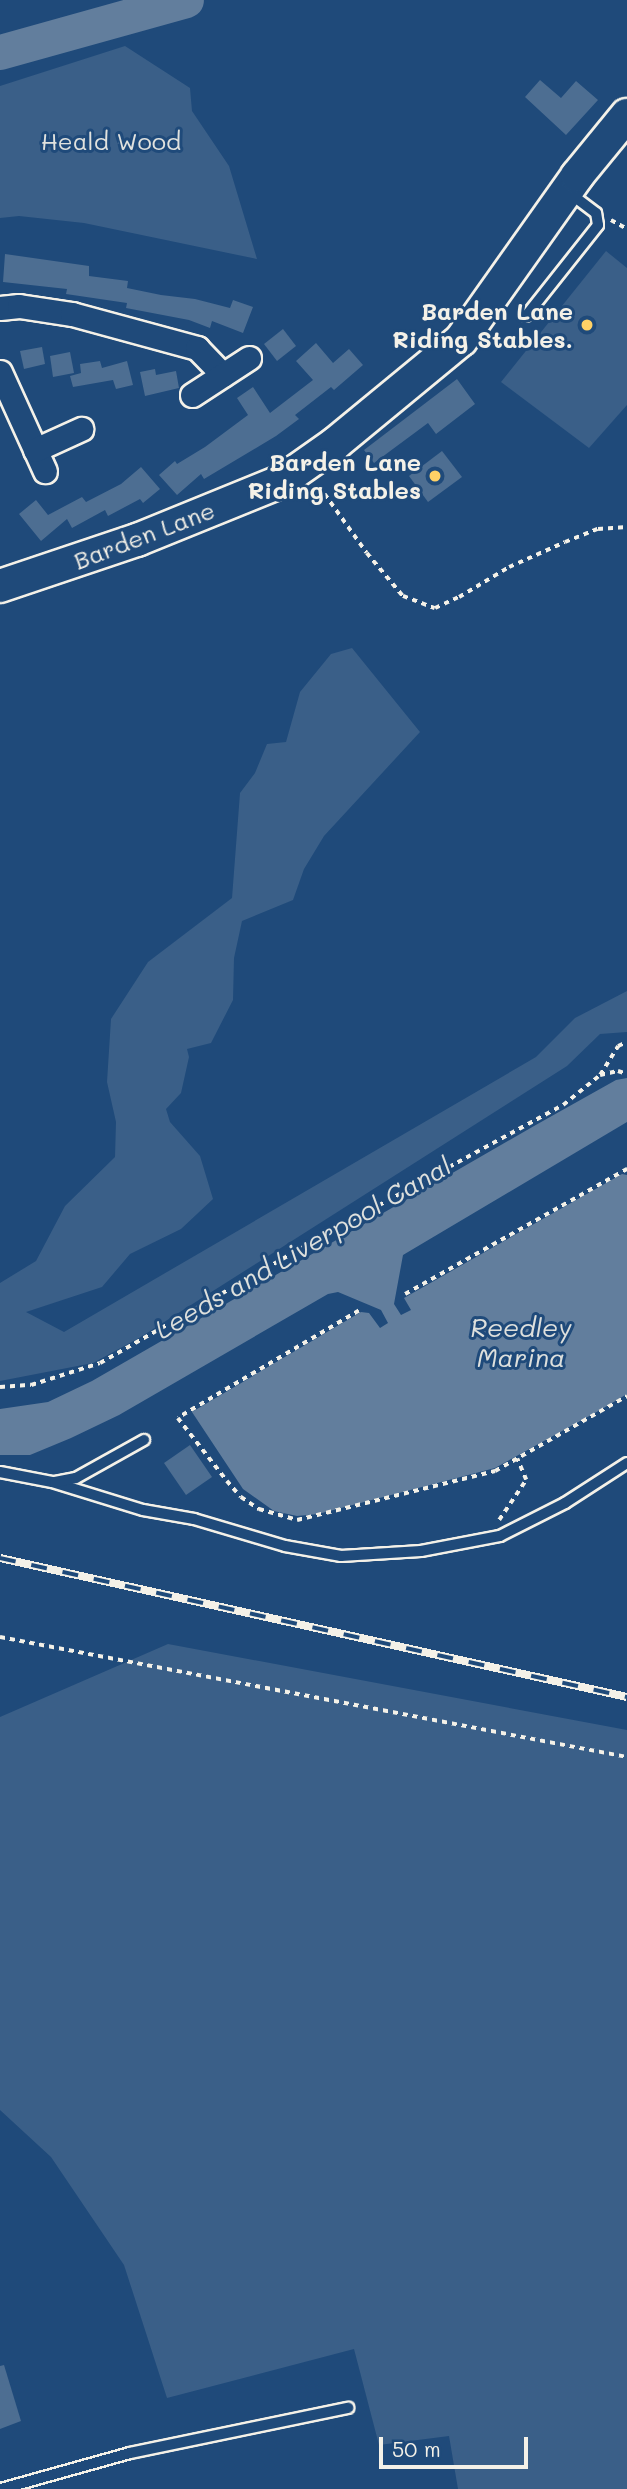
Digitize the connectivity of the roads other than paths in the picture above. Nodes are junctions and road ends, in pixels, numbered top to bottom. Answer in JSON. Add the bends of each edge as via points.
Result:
{"nodes":[{"id":1,"x":627,"y":115,"type":"edge"},
{"id":2,"x":567,"y":191,"type":"junction"},
{"id":3,"x":0,"y":308,"type":"edge"},
{"id":4,"x":526,"y":316,"type":"dead end"},
{"id":5,"x":249,"y":358,"type":"dead end"},
{"id":6,"x":0,"y":372,"type":"edge"},
{"id":7,"x":223,"y":375,"type":"junction"},
{"id":8,"x":192,"y":395,"type":"dead end"},
{"id":9,"x":81,"y":429,"type":"dead end"},
{"id":10,"x":0,"y":586,"type":"edge"},
{"id":11,"x":144,"y":1440,"type":"dead end"},
{"id":12,"x":627,"y":1463,"type":"edge"},
{"id":13,"x":0,"y":1472,"type":"edge"},
{"id":14,"x":52,"y":1482,"type":"junction"},
{"id":15,"x":348,"y":2407,"type":"dead end"},
{"id":16,"x":1,"y":2489,"type":"edge"}],
"edges":[{"from":1,"to":2,"type":"street","name":"Barden Lane"},
{"from":2,"to":4,"type":"lane","via":[[596,213],[598,225]]},
{"from":2,"to":10,"type":"street","name":"Barden Lane","via":[[461,340],[282,481],[137,540]]},
{"from":3,"to":7,"type":"street","via":[[19,306],[72,314],[197,348]]},
{"from":5,"to":7,"type":"street"},
{"from":6,"to":9,"type":"street","via":[[40,460]]},
{"from":7,"to":8,"type":"street"},
{"from":11,"to":14,"type":"lane","via":[[76,1478]]},
{"from":12,"to":14,"type":"lane","via":[[535,1520],[487,1538],[421,1551],[341,1556],[143,1510]]},
{"from":13,"to":14,"type":"lane"},
{"from":15,"to":16,"type":"lane","via":[[130,2453]]}]}
